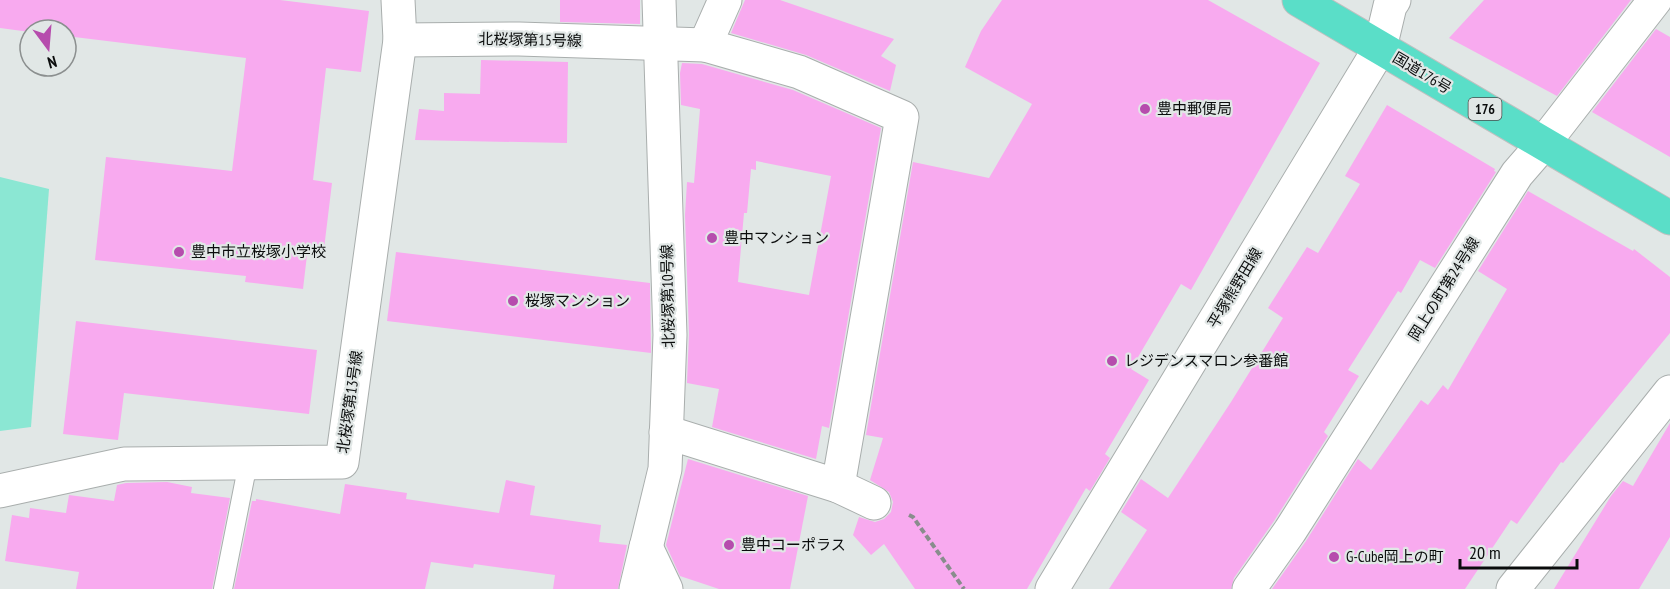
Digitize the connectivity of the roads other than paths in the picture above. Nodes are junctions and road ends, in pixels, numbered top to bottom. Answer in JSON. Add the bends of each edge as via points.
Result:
{"nodes":[{"id":1,"x":398,"y":0,"type":"edge"},
{"id":2,"x":659,"y":0,"type":"edge"},
{"id":3,"x":725,"y":0,"type":"edge"},
{"id":4,"x":1299,"y":0,"type":"edge"},
{"id":5,"x":1394,"y":0,"type":"edge"},
{"id":6,"x":1655,"y":0,"type":"edge"},
{"id":7,"x":400,"y":40,"type":"junction"},
{"id":8,"x":660,"y":44,"type":"junction"},
{"id":9,"x":705,"y":45,"type":"junction"},
{"id":10,"x":1380,"y":48,"type":"junction"},
{"id":11,"x":1543,"y":144,"type":"junction"},
{"id":12,"x":1670,"y":218,"type":"edge"},
{"id":13,"x":1670,"y":392,"type":"edge"},
{"id":14,"x":666,"y":432,"type":"junction"},
{"id":15,"x":248,"y":463,"type":"junction"},
{"id":16,"x":838,"y":486,"type":"junction"},
{"id":17,"x":0,"y":491,"type":"edge"},
{"id":18,"x":874,"y":503,"type":"road end"},
{"id":19,"x":646,"y":547,"type":"junction"},
{"id":20,"x":223,"y":589,"type":"edge"},
{"id":21,"x":636,"y":589,"type":"edge"},
{"id":22,"x":666,"y":589,"type":"edge"},
{"id":23,"x":1052,"y":589,"type":"edge"},
{"id":24,"x":1249,"y":589,"type":"edge"},
{"id":25,"x":1513,"y":589,"type":"edge"}],
"edges":[{"from":1,"to":7,"type":"street","name":"北桜塚第13号線"},
{"from":2,"to":8,"type":"street","name":"北桜塚第10号線"},
{"from":3,"to":9,"type":"street"},
{"from":4,"to":10,"type":"highway","name":"国道176号","number":"176"},
{"from":5,"to":10,"type":"street","name":"平塚熊野田線"},
{"from":6,"to":11,"type":"street","name":"岡上の町第24号線"},
{"from":7,"to":8,"type":"street","name":"北桜塚第15号線"},
{"from":7,"to":15,"type":"street","name":"北桜塚第13号線","via":[[342,462]]},
{"from":8,"to":9,"type":"street","name":"北桜塚第15号線"},
{"from":8,"to":14,"type":"street","name":"北桜塚第10号線","via":[[670,335]]},
{"from":9,"to":16,"type":"street","name":"北桜塚第15号線","via":[[799,72],[902,117]]},
{"from":10,"to":11,"type":"highway","name":"国道176号","number":"176"},
{"from":10,"to":23,"type":"street","name":"平塚熊野田線"},
{"from":11,"to":12,"type":"highway","name":"国道176号","number":"176"},
{"from":11,"to":24,"type":"street","name":"岡上の町第24号線","via":[[1517,174]]},
{"from":13,"to":25,"type":"street"},
{"from":14,"to":16,"type":"street"},
{"from":14,"to":19,"type":"street","name":"北桜塚第10号線","via":[[665,468]]},
{"from":15,"to":17,"type":"street","name":"北桜塚第13号線","via":[[124,464]]},
{"from":15,"to":20,"type":"lane"},
{"from":16,"to":18,"type":"street"},
{"from":19,"to":21,"type":"street","name":"北桜塚第10号線"},
{"from":19,"to":22,"type":"street"}]}
